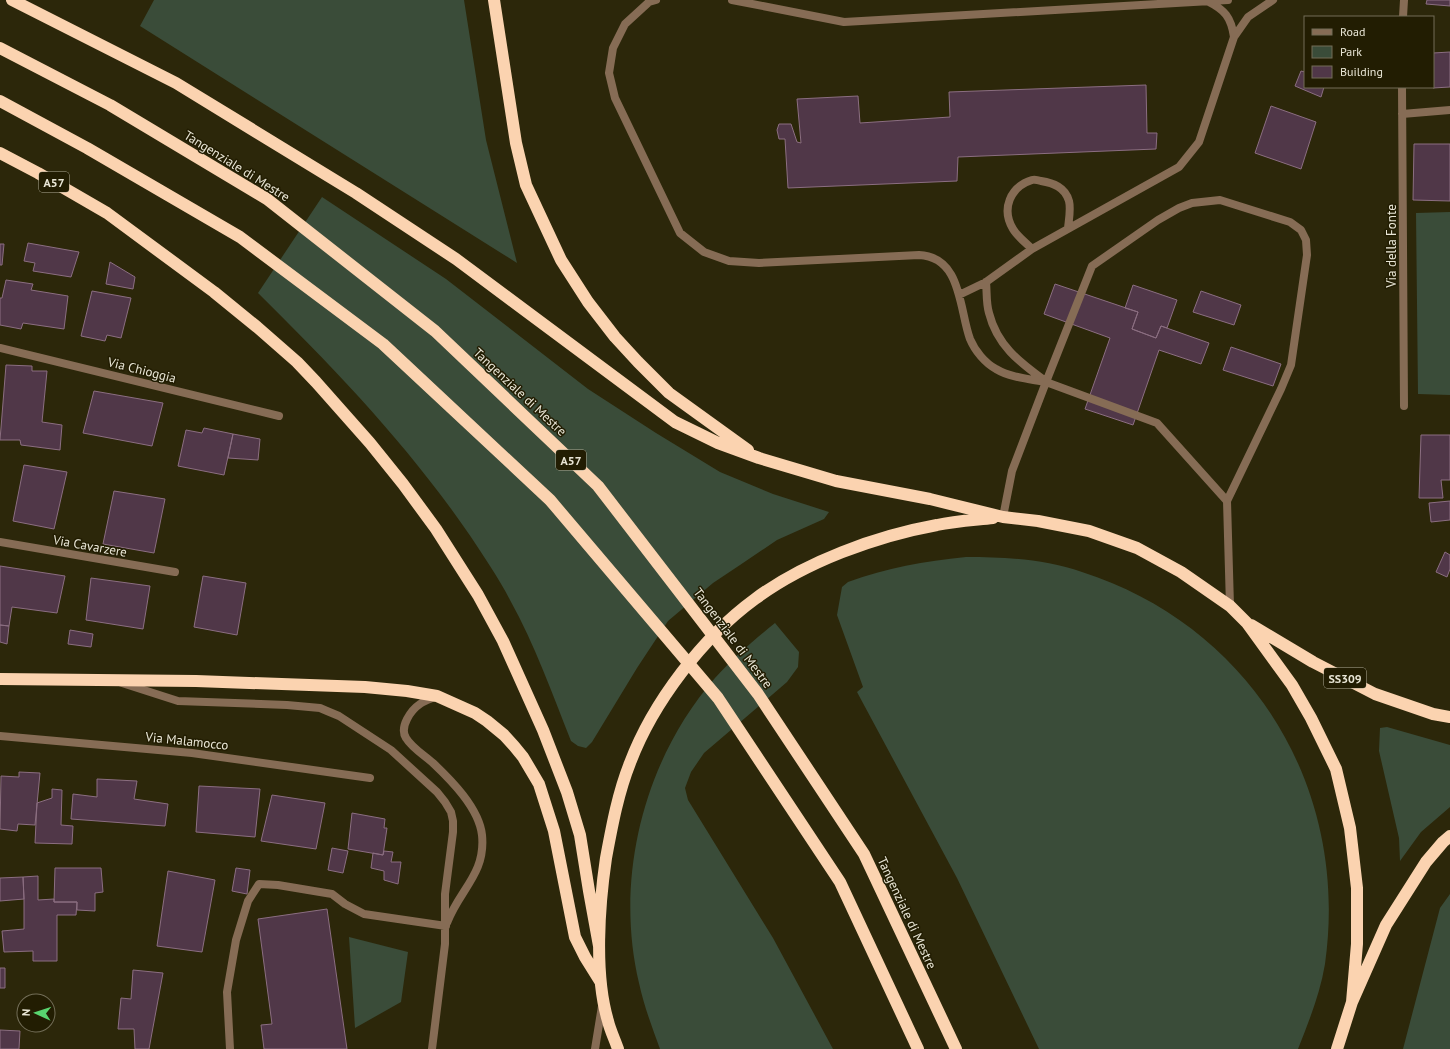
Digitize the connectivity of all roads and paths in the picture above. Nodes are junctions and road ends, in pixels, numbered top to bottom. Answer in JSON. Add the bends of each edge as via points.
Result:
{"nodes":[{"id":1,"x":12,"y":0,"type":"edge"},
{"id":2,"x":494,"y":0,"type":"edge"},
{"id":3,"x":656,"y":0,"type":"edge"},
{"id":4,"x":732,"y":0,"type":"edge"},
{"id":5,"x":1228,"y":0,"type":"edge"},
{"id":6,"x":1273,"y":0,"type":"edge"},
{"id":7,"x":1404,"y":0,"type":"edge"},
{"id":8,"x":1206,"y":1,"type":"edge"},
{"id":9,"x":1403,"y":16,"type":"edge"},
{"id":10,"x":1234,"y":37,"type":"junction"},
{"id":11,"x":0,"y":48,"type":"edge"},
{"id":12,"x":1402,"y":88,"type":"edge"},
{"id":13,"x":0,"y":101,"type":"edge"},
{"id":14,"x":1450,"y":110,"type":"edge"},
{"id":15,"x":1402,"y":114,"type":"junction"},
{"id":16,"x":0,"y":153,"type":"edge"},
{"id":17,"x":1068,"y":228,"type":"junction"},
{"id":18,"x":1032,"y":249,"type":"junction"},
{"id":19,"x":986,"y":282,"type":"junction"},
{"id":20,"x":959,"y":295,"type":"junction"},
{"id":21,"x":0,"y":348,"type":"edge"},
{"id":22,"x":1046,"y":382,"type":"junction"},
{"id":23,"x":1404,"y":406,"type":"dead end"},
{"id":24,"x":279,"y":416,"type":"dead end"},
{"id":25,"x":759,"y":458,"type":"junction"},
{"id":26,"x":1227,"y":501,"type":"junction"},
{"id":27,"x":1003,"y":517,"type":"junction"},
{"id":28,"x":0,"y":542,"type":"edge"},
{"id":29,"x":175,"y":572,"type":"dead end"},
{"id":30,"x":1230,"y":606,"type":"junction"},
{"id":31,"x":1247,"y":623,"type":"junction"},
{"id":32,"x":0,"y":679,"type":"edge"},
{"id":33,"x":111,"y":680,"type":"junction"},
{"id":34,"x":437,"y":696,"type":"junction"},
{"id":35,"x":1450,"y":717,"type":"edge"},
{"id":36,"x":0,"y":736,"type":"edge"},
{"id":37,"x":370,"y":778,"type":"dead end"},
{"id":38,"x":1450,"y":836,"type":"edge"},
{"id":39,"x":446,"y":926,"type":"junction"},
{"id":40,"x":599,"y":946,"type":"junction"},
{"id":41,"x":600,"y":980,"type":"junction"},
{"id":42,"x":603,"y":997,"type":"junction"},
{"id":43,"x":1352,"y":1002,"type":"junction"},
{"id":44,"x":230,"y":1049,"type":"edge"},
{"id":45,"x":432,"y":1049,"type":"edge"},
{"id":46,"x":595,"y":1049,"type":"edge"},
{"id":47,"x":618,"y":1049,"type":"edge"},
{"id":48,"x":918,"y":1049,"type":"edge"},
{"id":49,"x":956,"y":1049,"type":"edge"},
{"id":50,"x":1337,"y":1049,"type":"edge"}],
"edges":[{"from":1,"to":25,"type":"highway","via":[[176,84],[356,193],[456,260],[675,422],[718,444]]},
{"from":2,"to":25,"type":"highway","via":[[516,143],[526,185],[561,260],[615,337],[669,393]]},
{"from":3,"to":20,"type":"street","via":[[649,2],[625,24],[613,48],[609,73],[615,98],[680,233],[704,252],[729,262],[932,257],[947,267]]},
{"from":4,"to":8,"type":"street","via":[[844,22]]},
{"from":5,"to":8,"type":"street"},
{"from":6,"to":10,"type":"street","via":[[1248,17]]},
{"from":7,"to":9,"type":"street"},
{"from":8,"to":10,"type":"street","via":[[1226,14],[1232,22]]},
{"from":10,"to":17,"type":"street","via":[[1199,142],[1179,167]]},
{"from":11,"to":49,"type":"highway","name":"Tangenziale di Mestre","number":"A57","bridge":true,"via":[[110,105],[267,199],[435,331],[598,486],[758,694],[864,854]]},
{"from":12,"to":15,"type":"street","name":"Via della Fonte"},
{"from":13,"to":48,"type":"highway","bridge":true,"via":[[87,148],[240,237],[383,344],[550,500],[722,705],[840,882]]},
{"from":14,"to":15,"type":"street"},
{"from":15,"to":23,"type":"street","name":"Via della Fonte"},
{"from":16,"to":40,"type":"highway","number":"A57","via":[[107,214],[214,292],[257,327],[297,362],[326,393],[370,443],[419,506],[478,595],[503,641],[555,759],[580,835]]},
{"from":17,"to":18,"type":"street"},
{"from":17,"to":18,"type":"street","via":[[1069,200],[1058,185],[1034,180],[1021,185],[1012,194],[1007,216],[1014,230]]},
{"from":18,"to":19,"type":"street"},
{"from":19,"to":20,"type":"street"},
{"from":19,"to":22,"type":"street","via":[[988,312],[997,334],[1019,362]]},
{"from":20,"to":22,"type":"street","via":[[971,341],[984,360],[1010,375]]},
{"from":21,"to":24,"type":"street","name":"Via Chioggia"},
{"from":22,"to":26,"type":"street","via":[[1157,423]]},
{"from":22,"to":26,"type":"street","via":[[1092,266],[1158,220],[1192,203],[1220,200],[1290,222],[1301,230],[1306,240],[1307,256],[1291,364]]},
{"from":22,"to":27,"type":"street","via":[[1012,471]]},
{"from":25,"to":27,"type":"highway","via":[[836,481],[930,499]]},
{"from":26,"to":30,"type":"street"},
{"from":27,"to":30,"type":"highway","via":[[1089,531],[1137,548],[1181,572]]},
{"from":27,"to":40,"type":"highway","via":[[937,525],[887,537],[825,559],[789,577],[755,599],[696,654],[668,690],[648,726],[630,762],[620,792],[603,881]]},
{"from":28,"to":29,"type":"street","name":"Via Cavarzere"},
{"from":30,"to":31,"type":"highway"},
{"from":31,"to":35,"type":"highway","number":"SS309","via":[[1313,662],[1375,694]]},
{"from":31,"to":43,"type":"highway","via":[[1292,685],[1336,769],[1350,828],[1357,888],[1357,944]]},
{"from":32,"to":33,"type":"highway"},
{"from":33,"to":34,"type":"highway","via":[[365,687]]},
{"from":33,"to":39,"type":"street","via":[[178,701],[320,708],[339,716],[391,750],[428,782],[451,812],[453,832],[445,894]]},
{"from":34,"to":39,"type":"street","via":[[415,709],[405,725],[405,737],[464,797],[473,809],[482,833],[480,863]]},
{"from":34,"to":41,"type":"highway","via":[[487,721],[514,746],[534,774],[554,831],[575,937]]},
{"from":36,"to":37,"type":"street","name":"Via Malamocco","via":[[192,752]]},
{"from":38,"to":43,"type":"highway","via":[[1426,862],[1386,925]]},
{"from":39,"to":44,"type":"street","via":[[364,914],[332,894],[278,884],[259,884],[248,901],[236,940],[227,995]]},
{"from":39,"to":45,"type":"street"},
{"from":40,"to":41,"type":"highway"},
{"from":41,"to":42,"type":"highway"},
{"from":42,"to":46,"type":"street"},
{"from":42,"to":47,"type":"highway","via":[[607,1020]]},
{"from":43,"to":50,"type":"highway"}]}
